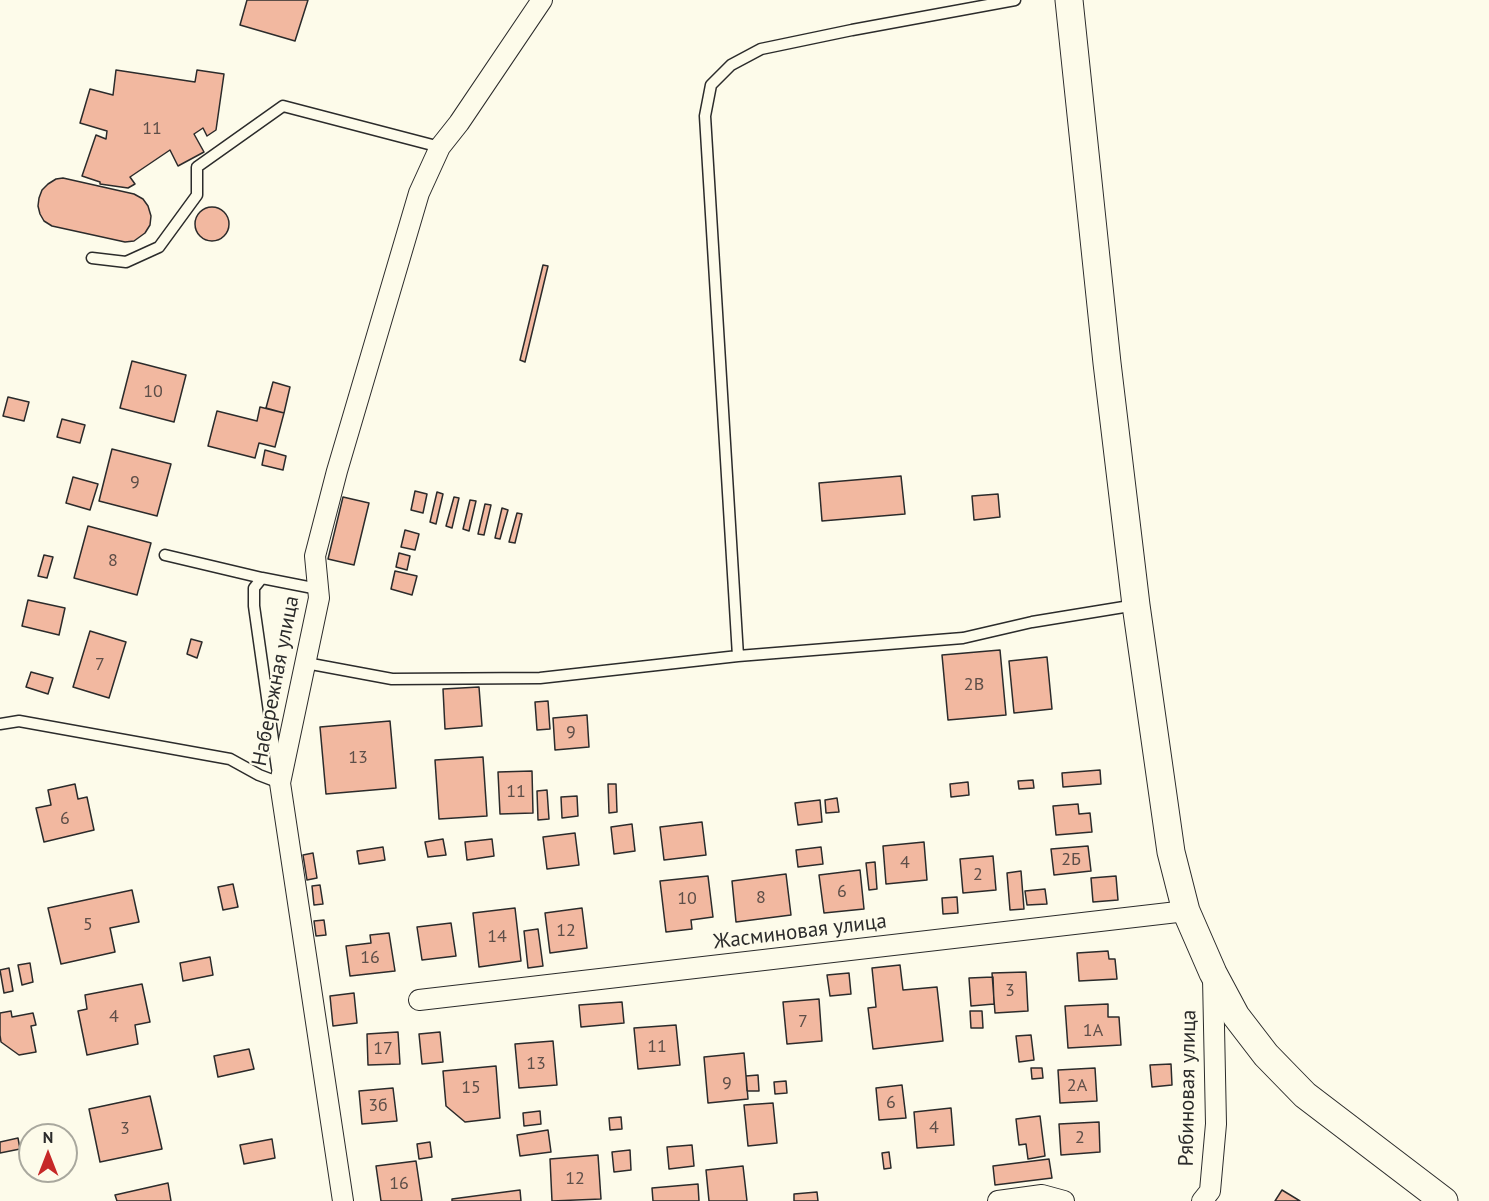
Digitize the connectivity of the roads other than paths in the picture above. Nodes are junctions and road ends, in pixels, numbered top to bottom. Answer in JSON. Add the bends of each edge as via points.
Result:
{"nodes":[{"id":1,"x":542,"y":0,"type":"edge"},
{"id":2,"x":1015,"y":0,"type":"edge"},
{"id":3,"x":1069,"y":0,"type":"edge"},
{"id":4,"x":441,"y":147,"type":"junction"},
{"id":5,"x":92,"y":258,"type":"dead end"},
{"id":6,"x":165,"y":555,"type":"dead end"},
{"id":7,"x":262,"y":578,"type":"junction"},
{"id":8,"x":318,"y":589,"type":"junction"},
{"id":9,"x":1136,"y":605,"type":"junction"},
{"id":10,"x":738,"y":656,"type":"junction"},
{"id":11,"x":306,"y":663,"type":"junction"},
{"id":12,"x":0,"y":724,"type":"edge"},
{"id":13,"x":280,"y":783,"type":"junction"},
{"id":14,"x":1186,"y":912,"type":"junction"},
{"id":15,"x":1213,"y":973,"type":"junction"},
{"id":16,"x":419,"y":1000,"type":"dead end"},
{"id":17,"x":344,"y":1201,"type":"edge"},
{"id":18,"x":998,"y":1201,"type":"edge"},
{"id":19,"x":1064,"y":1201,"type":"edge"},
{"id":20,"x":1202,"y":1201,"type":"edge"},
{"id":21,"x":1444,"y":1201,"type":"edge"}],
"edges":[{"from":1,"to":4,"type":"street","name":"Набережная улица"},
{"from":2,"to":10,"type":"lane","via":[[761,49],[731,65],[711,85],[705,116]]},
{"from":3,"to":9,"type":"street"},
{"from":4,"to":5,"type":"lane","via":[[283,106],[197,167],[197,195],[159,247],[126,262]]},
{"from":4,"to":8,"type":"street","name":"Набережная улица","via":[[420,193],[337,471],[315,556]]},
{"from":6,"to":7,"type":"lane"},
{"from":7,"to":8,"type":"lane"},
{"from":7,"to":13,"type":"lane","via":[[254,588],[254,606]]},
{"from":8,"to":11,"type":"street","name":"Набережная улица"},
{"from":9,"to":10,"type":"lane","via":[[963,638]]},
{"from":9,"to":14,"type":"street","via":[[1172,852]]},
{"from":10,"to":11,"type":"lane","via":[[540,678],[392,679]]},
{"from":11,"to":13,"type":"street","name":"Набережная улица"},
{"from":12,"to":13,"type":"lane","via":[[19,721],[230,759]]},
{"from":13,"to":17,"type":"street","name":"Набережная улица"},
{"from":14,"to":15,"type":"street"},
{"from":14,"to":16,"type":"street","name":"Жасминовая улица"},
{"from":15,"to":20,"type":"street","name":"Рябиновая улица","via":[[1216,1124],[1210,1191]]},
{"from":15,"to":21,"type":"street","via":[[1236,1016],[1305,1095]]},
{"from":18,"to":19,"type":"street","via":[[1042,1195]]}]}
